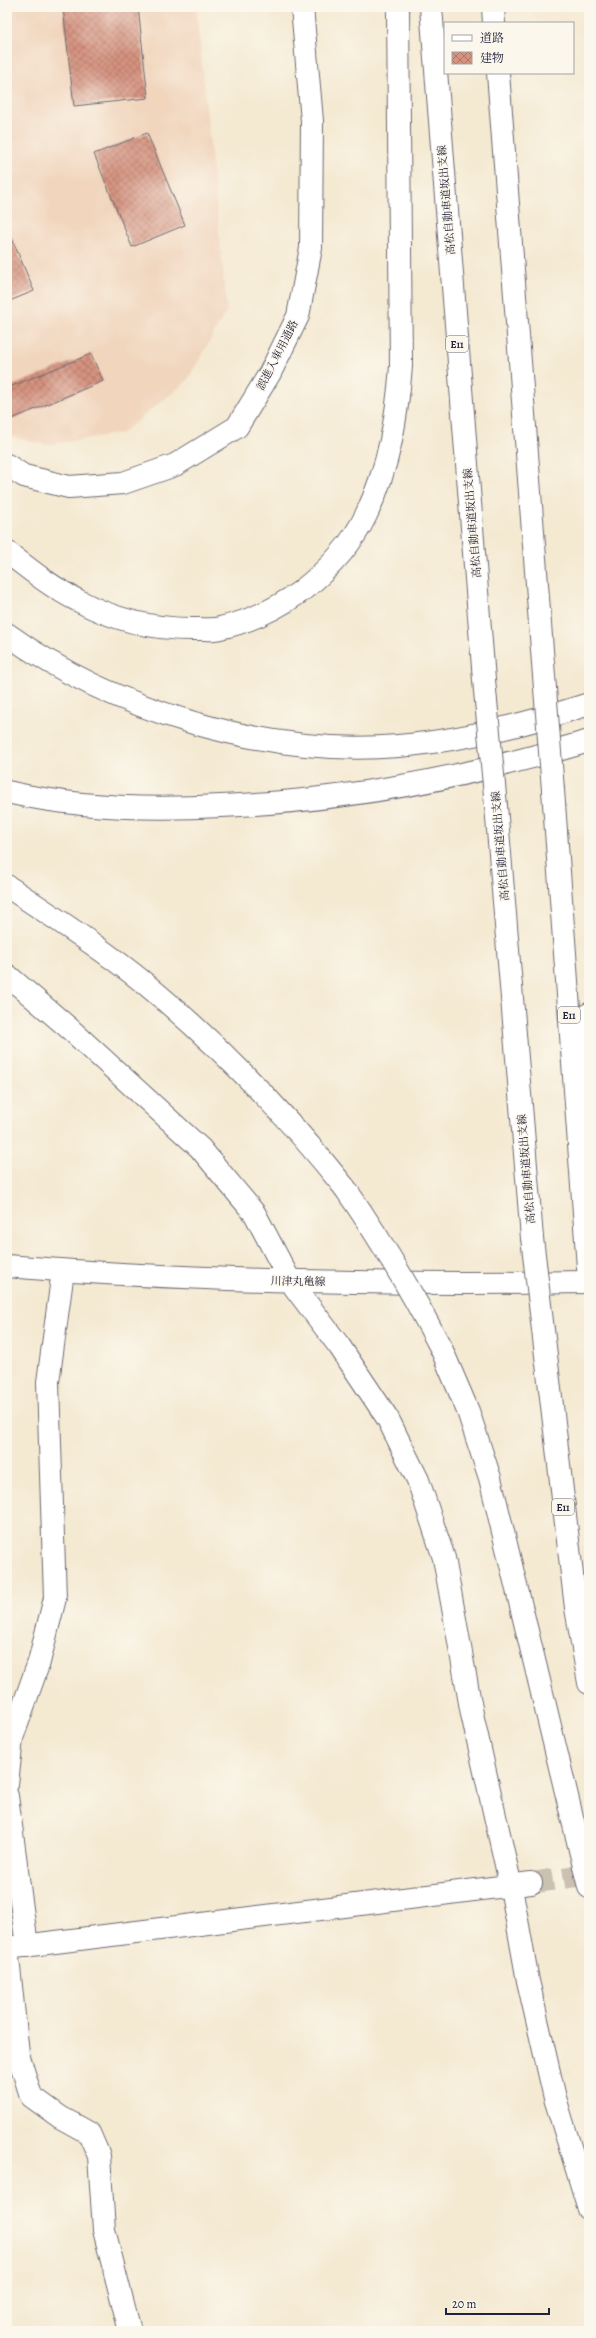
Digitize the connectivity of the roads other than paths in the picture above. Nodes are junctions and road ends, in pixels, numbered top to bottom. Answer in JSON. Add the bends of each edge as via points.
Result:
{"nodes":[{"id":1,"x":302,"y":7,"type":"edge"},
{"id":2,"x":398,"y":7,"type":"edge"},
{"id":3,"x":430,"y":7,"type":"edge"},
{"id":4,"x":493,"y":7,"type":"edge"},
{"id":5,"x":494,"y":22,"type":"edge"},
{"id":6,"x":498,"y":74,"type":"edge"},
{"id":7,"x":7,"y":465,"type":"edge"},
{"id":8,"x":7,"y":552,"type":"edge"},
{"id":9,"x":7,"y":634,"type":"edge"},
{"id":10,"x":589,"y":704,"type":"edge"},
{"id":11,"x":589,"y":741,"type":"edge"},
{"id":12,"x":7,"y":792,"type":"edge"},
{"id":13,"x":7,"y":886,"type":"edge"},
{"id":14,"x":7,"y":975,"type":"edge"},
{"id":15,"x":589,"y":1014,"type":"edge"},
{"id":16,"x":575,"y":1103,"type":"junction"},
{"id":17,"x":7,"y":1266,"type":"edge"},
{"id":18,"x":63,"y":1271,"type":"junction"},
{"id":19,"x":290,"y":1281,"type":"junction"},
{"id":20,"x":589,"y":1281,"type":"edge"},
{"id":21,"x":589,"y":1683,"type":"edge"},
{"id":22,"x":7,"y":1784,"type":"edge"},
{"id":23,"x":7,"y":1796,"type":"edge"},
{"id":24,"x":521,"y":1885,"type":"junction"},
{"id":25,"x":589,"y":1887,"type":"edge"},
{"id":26,"x":14,"y":1947,"type":"edge"},
{"id":27,"x":589,"y":2209,"type":"edge"},
{"id":28,"x":130,"y":2331,"type":"edge"}],
"edges":[{"from":1,"to":7,"type":"main road","name":"誤進入車用通路","via":[[312,121],[311,248],[298,316],[270,373],[237,427],[175,465],[123,483],[69,487],[24,476]]},
{"from":2,"to":8,"type":"main road","via":[[401,366],[398,408],[391,448],[380,482],[366,516],[346,549],[315,581],[290,599],[256,617],[219,629],[182,629],[147,625],[112,616],[41,578]]},
{"from":3,"to":21,"type":"main road","name":"高松自動車道坂出支線","number":"E11","bridge":true,"via":[[532,1238],[576,1608]]},
{"from":4,"to":5,"type":"main road"},
{"from":6,"to":16,"type":"main road","number":"E11","bridge":true},
{"from":9,"to":10,"type":"main road","via":[[58,668],[150,709],[200,725],[248,736],[298,743],[351,747],[398,746],[516,724]]},
{"from":11,"to":12,"type":"main road","via":[[536,757],[450,777],[380,791],[314,800],[176,808],[118,807],[65,803]]},
{"from":13,"to":25,"type":"main road","bridge":true,"via":[[94,946],[147,986],[201,1032],[303,1135],[380,1238],[412,1292],[441,1348],[468,1411],[490,1478]]},
{"from":14,"to":19,"type":"main road","via":[[200,1148],[255,1214]]},
{"from":15,"to":16,"type":"main road"},
{"from":16,"to":20,"type":"main road","number":"E11"},
{"from":17,"to":18,"type":"main road","name":"川津丸亀線"},
{"from":18,"to":19,"type":"main road","name":"川津丸亀線"},
{"from":18,"to":22,"type":"main road","via":[[48,1382],[55,1598],[39,1662],[12,1738]]},
{"from":19,"to":20,"type":"main road","name":"川津丸亀線"},
{"from":19,"to":24,"type":"main road","via":[[340,1347],[388,1419],[418,1480],[444,1558],[472,1714]]},
{"from":23,"to":26,"type":"main road"},
{"from":24,"to":26,"type":"main road"},
{"from":24,"to":27,"type":"main road","via":[[528,1981],[555,2098]]},
{"from":26,"to":28,"type":"main road","via":[[18,2054],[31,2096],[89,2133],[99,2156],[104,2230]]}]}
